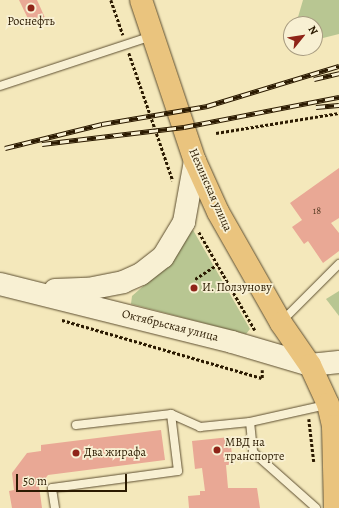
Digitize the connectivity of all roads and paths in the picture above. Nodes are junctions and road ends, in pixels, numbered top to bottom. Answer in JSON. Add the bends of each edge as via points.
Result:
{"nodes":[{"id":1,"x":111,"y":0,"type":"edge"},
{"id":2,"x":141,"y":0,"type":"edge"},
{"id":3,"x":153,"y":35,"type":"junction"},
{"id":4,"x":124,"y":37,"type":"dead end"},
{"id":5,"x":126,"y":45,"type":"dead end"},
{"id":6,"x":0,"y":86,"type":"edge"},
{"id":7,"x":339,"y":113,"type":"edge"},
{"id":8,"x":216,"y":133,"type":"dead end"},
{"id":9,"x":196,"y":161,"type":"junction"},
{"id":10,"x":174,"y":182,"type":"dead end"},
{"id":11,"x":188,"y":211,"type":"junction"},
{"id":12,"x":218,"y":264,"type":"junction"},
{"id":13,"x":339,"y":264,"type":"edge"},
{"id":14,"x":195,"y":279,"type":"dead end"},
{"id":15,"x":0,"y":284,"type":"edge"},
{"id":16,"x":31,"y":291,"type":"junction"},
{"id":17,"x":60,"y":319,"type":"dead end"},
{"id":18,"x":281,"y":323,"type":"junction"},
{"id":19,"x":263,"y":351,"type":"junction"},
{"id":20,"x":339,"y":362,"type":"edge"},
{"id":21,"x":310,"y":365,"type":"junction"},
{"id":22,"x":328,"y":404,"type":"junction"},
{"id":23,"x":171,"y":414,"type":"junction"},
{"id":24,"x":250,"y":422,"type":"junction"},
{"id":25,"x":76,"y":426,"type":"dead end"},
{"id":26,"x":55,"y":508,"type":"edge"},
{"id":27,"x":316,"y":508,"type":"edge"},
{"id":28,"x":335,"y":508,"type":"edge"}],
"edges":[{"from":1,"to":4,"type":"path"},
{"from":2,"to":3,"type":"main road","name":"Нехинская улица"},
{"from":3,"to":6,"type":"lane"},
{"from":3,"to":9,"type":"main road","name":"Нехинская улица"},
{"from":5,"to":10,"type":"path"},
{"from":7,"to":8,"type":"path"},
{"from":9,"to":11,"type":"main road"},
{"from":9,"to":18,"type":"main road","name":"Нехинская улица","via":[[218,212]]},
{"from":11,"to":12,"type":"path"},
{"from":11,"to":16,"type":"main road","via":[[163,257],[142,274],[123,282],[88,289]]},
{"from":12,"to":14,"type":"path"},
{"from":12,"to":19,"type":"path","via":[[256,331]]},
{"from":13,"to":18,"type":"lane"},
{"from":15,"to":16,"type":"main road","name":"Октябрьская улица"},
{"from":16,"to":19,"type":"main road","name":"Октябрьская улица"},
{"from":17,"to":19,"type":"path","via":[[262,378]]},
{"from":18,"to":21,"type":"main road","name":"Нехинская улица"},
{"from":19,"to":21,"type":"main road","name":"Октябрьская улица"},
{"from":20,"to":21,"type":"main road","name":"Октябрьская улица"},
{"from":21,"to":22,"type":"main road","name":"Нехинская улица"},
{"from":22,"to":24,"type":"lane"},
{"from":22,"to":28,"type":"main road","name":"Нехинская улица","via":[[332,426]]},
{"from":23,"to":24,"type":"lane","via":[[200,426]]},
{"from":23,"to":25,"type":"lane"},
{"from":23,"to":26,"type":"lane","via":[[178,471],[52,488]]},
{"from":24,"to":27,"type":"lane","via":[[253,452]]}]}
